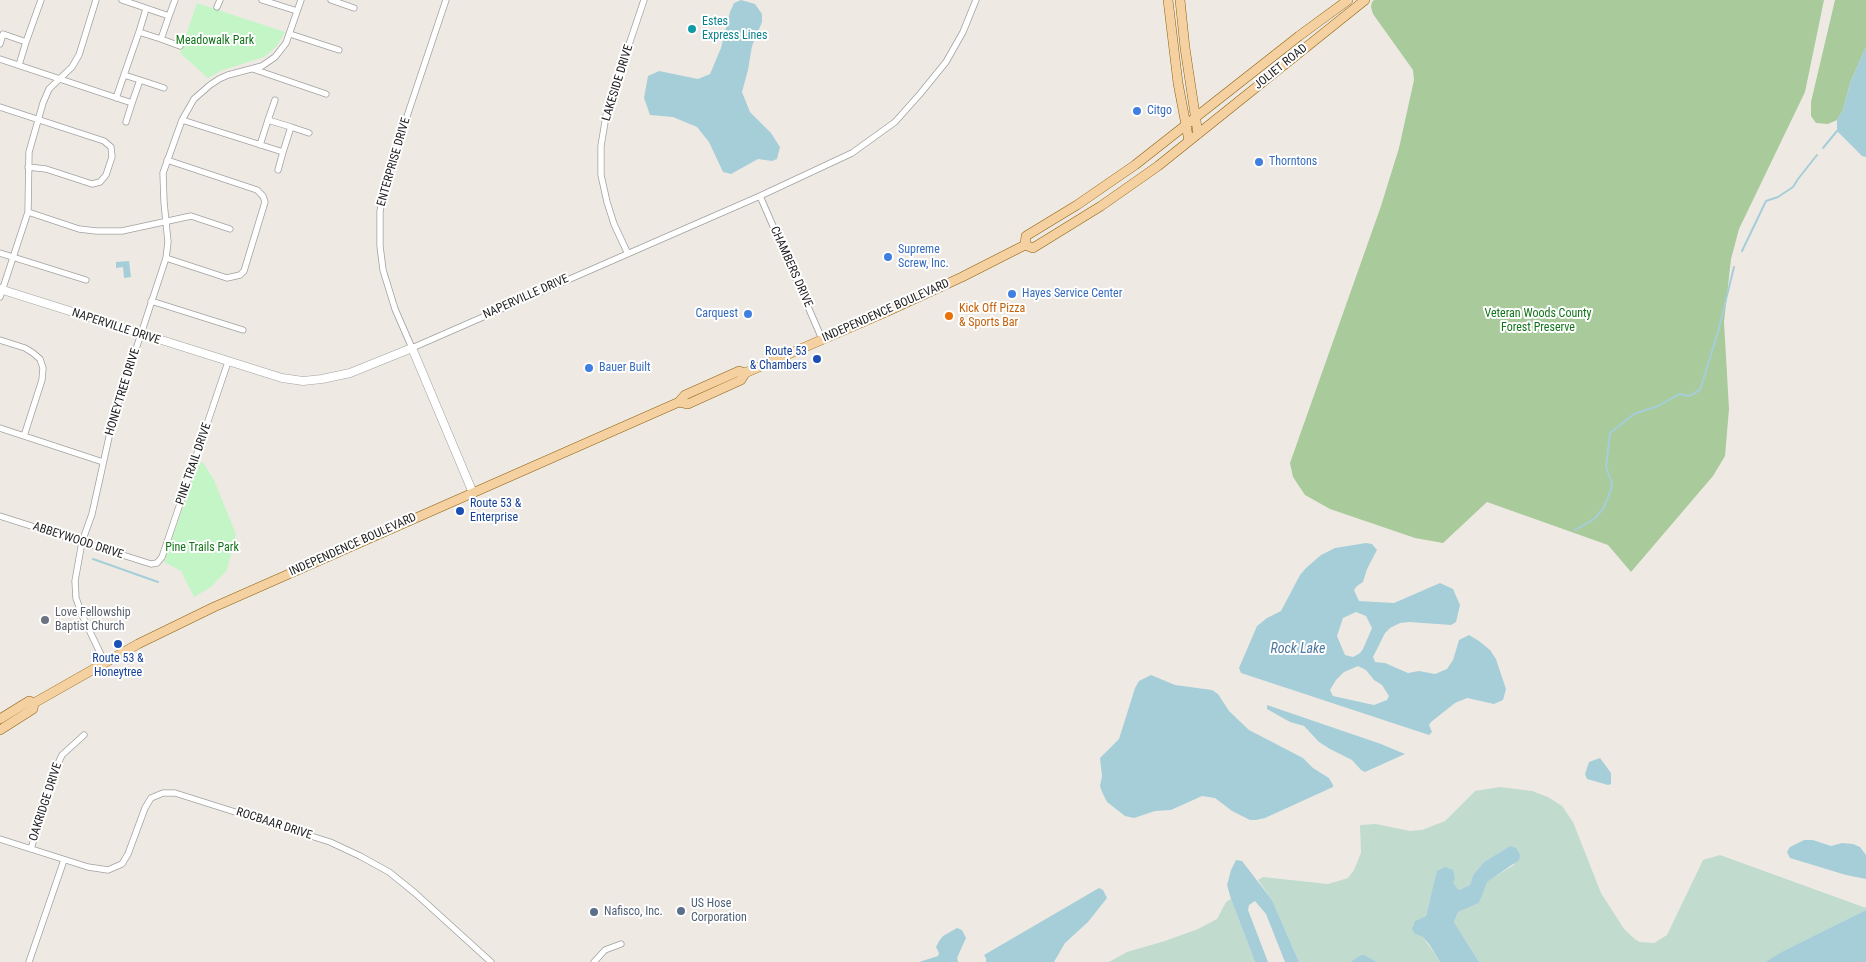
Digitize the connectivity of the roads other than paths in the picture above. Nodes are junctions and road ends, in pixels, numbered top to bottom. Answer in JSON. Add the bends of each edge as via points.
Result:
{"nodes":[{"id":1,"x":41,"y":0,"type":"edge"},
{"id":2,"x":96,"y":0,"type":"edge"},
{"id":3,"x":122,"y":0,"type":"edge"},
{"id":4,"x":175,"y":0,"type":"edge"},
{"id":5,"x":220,"y":0,"type":"edge"},
{"id":6,"x":262,"y":0,"type":"edge"},
{"id":7,"x":301,"y":0,"type":"edge"},
{"id":8,"x":331,"y":0,"type":"edge"},
{"id":9,"x":446,"y":0,"type":"edge"},
{"id":10,"x":644,"y":0,"type":"edge"},
{"id":11,"x":976,"y":0,"type":"edge"},
{"id":12,"x":1168,"y":0,"type":"edge"},
{"id":13,"x":1180,"y":0,"type":"edge"},
{"id":14,"x":1348,"y":0,"type":"edge"},
{"id":15,"x":1365,"y":0,"type":"edge"},
{"id":16,"x":217,"y":7,"type":"dead end"},
{"id":17,"x":146,"y":8,"type":"junction"},
{"id":18,"x":354,"y":8,"type":"dead end"},
{"id":19,"x":297,"y":12,"type":"junction"},
{"id":20,"x":169,"y":16,"type":"junction"},
{"id":21,"x":139,"y":32,"type":"junction"},
{"id":22,"x":2,"y":34,"type":"edge"},
{"id":23,"x":290,"y":34,"type":"junction"},
{"id":24,"x":161,"y":39,"type":"junction"},
{"id":25,"x":26,"y":42,"type":"junction"},
{"id":26,"x":0,"y":44,"type":"edge"},
{"id":27,"x":180,"y":46,"type":"dead end"},
{"id":28,"x":339,"y":50,"type":"dead end"},
{"id":29,"x":0,"y":59,"type":"edge"},
{"id":30,"x":19,"y":65,"type":"junction"},
{"id":31,"x":253,"y":69,"type":"junction"},
{"id":32,"x":124,"y":75,"type":"junction"},
{"id":33,"x":60,"y":79,"type":"junction"},
{"id":34,"x":140,"y":80,"type":"junction"},
{"id":35,"x":164,"y":88,"type":"dead end"},
{"id":36,"x":326,"y":94,"type":"dead end"},
{"id":37,"x":116,"y":98,"type":"junction"},
{"id":38,"x":274,"y":100,"type":"dead end"},
{"id":39,"x":132,"y":103,"type":"junction"},
{"id":40,"x":0,"y":107,"type":"edge"},
{"id":41,"x":1196,"y":118,"type":"junction"},
{"id":42,"x":38,"y":120,"type":"junction"},
{"id":43,"x":182,"y":120,"type":"junction"},
{"id":44,"x":268,"y":120,"type":"junction"},
{"id":45,"x":126,"y":122,"type":"dead end"},
{"id":46,"x":1185,"y":126,"type":"junction"},
{"id":47,"x":291,"y":127,"type":"junction"},
{"id":48,"x":309,"y":133,"type":"dead end"},
{"id":49,"x":1198,"y":134,"type":"junction"},
{"id":50,"x":1189,"y":141,"type":"junction"},
{"id":51,"x":260,"y":145,"type":"junction"},
{"id":52,"x":283,"y":152,"type":"junction"},
{"id":53,"x":167,"y":160,"type":"junction"},
{"id":54,"x":28,"y":168,"type":"junction"},
{"id":55,"x":278,"y":170,"type":"dead end"},
{"id":56,"x":760,"y":196,"type":"junction"},
{"id":57,"x":28,"y":212,"type":"junction"},
{"id":58,"x":166,"y":221,"type":"junction"},
{"id":59,"x":230,"y":229,"type":"dead end"},
{"id":60,"x":1025,"y":245,"type":"junction"},
{"id":61,"x":0,"y":252,"type":"edge"},
{"id":62,"x":627,"y":252,"type":"junction"},
{"id":63,"x":13,"y":256,"type":"junction"},
{"id":64,"x":166,"y":258,"type":"junction"},
{"id":65,"x":86,"y":280,"type":"dead end"},
{"id":66,"x":1,"y":292,"type":"edge"},
{"id":67,"x":151,"y":301,"type":"junction"},
{"id":68,"x":243,"y":330,"type":"dead end"},
{"id":69,"x":140,"y":335,"type":"junction"},
{"id":70,"x":822,"y":339,"type":"junction"},
{"id":71,"x":0,"y":340,"type":"edge"},
{"id":72,"x":412,"y":348,"type":"junction"},
{"id":73,"x":228,"y":362,"type":"junction"},
{"id":74,"x":0,"y":428,"type":"edge"},
{"id":75,"x":24,"y":436,"type":"junction"},
{"id":76,"x":104,"y":462,"type":"junction"},
{"id":77,"x":473,"y":493,"type":"junction"},
{"id":78,"x":0,"y":516,"type":"edge"},
{"id":79,"x":82,"y":542,"type":"junction"},
{"id":80,"x":157,"y":563,"type":"joint"},
{"id":81,"x":105,"y":662,"type":"junction"},
{"id":82,"x":34,"y":703,"type":"junction"},
{"id":83,"x":0,"y":719,"type":"edge"},
{"id":84,"x":0,"y":730,"type":"edge"},
{"id":85,"x":84,"y":735,"type":"dead end"},
{"id":86,"x":0,"y":839,"type":"edge"},
{"id":87,"x":31,"y":849,"type":"junction"},
{"id":88,"x":64,"y":860,"type":"junction"},
{"id":89,"x":621,"y":944,"type":"dead end"},
{"id":90,"x":29,"y":962,"type":"edge"},
{"id":91,"x":491,"y":962,"type":"edge"},
{"id":92,"x":594,"y":962,"type":"edge"}],
"edges":[{"from":1,"to":25,"type":"street"},
{"from":2,"to":33,"type":"street","via":[[79,55]]},
{"from":3,"to":17,"type":"street"},
{"from":4,"to":20,"type":"street"},
{"from":5,"to":16,"type":"street"},
{"from":6,"to":19,"type":"street"},
{"from":7,"to":19,"type":"street","name":"HONEYTREE DRIVE"},
{"from":8,"to":18,"type":"street"},
{"from":9,"to":72,"type":"street","name":"ENTERPRISE DRIVE","via":[[392,162],[380,211],[383,270]]},
{"from":10,"to":62,"type":"street","name":"LAKESIDE DRIVE","via":[[608,110],[601,146],[601,175],[607,202]]},
{"from":11,"to":56,"type":"street","name":"NAPERVILLE DRIVE","via":[[964,32],[946,62],[895,122],[852,153]]},
{"from":12,"to":46,"type":"main road"},
{"from":13,"to":41,"type":"main road"},
{"from":14,"to":41,"type":"main road","name":"JOLIET ROAD"},
{"from":15,"to":49,"type":"main road","name":"JOLIET ROAD"},
{"from":17,"to":20,"type":"street"},
{"from":17,"to":21,"type":"street"},
{"from":19,"to":23,"type":"street","name":"HONEYTREE DRIVE"},
{"from":20,"to":24,"type":"street"},
{"from":21,"to":24,"type":"street"},
{"from":21,"to":32,"type":"street"},
{"from":22,"to":25,"type":"street"},
{"from":22,"to":26,"type":"street"},
{"from":23,"to":28,"type":"street"},
{"from":23,"to":31,"type":"street","name":"HONEYTREE DRIVE","via":[[275,57]]},
{"from":24,"to":27,"type":"street"},
{"from":25,"to":30,"type":"street"},
{"from":29,"to":30,"type":"street"},
{"from":30,"to":33,"type":"street"},
{"from":31,"to":36,"type":"street"},
{"from":31,"to":43,"type":"street","name":"HONEYTREE DRIVE","via":[[228,74],[210,85],[194,99]]},
{"from":32,"to":34,"type":"street"},
{"from":32,"to":37,"type":"street"},
{"from":33,"to":37,"type":"street"},
{"from":33,"to":42,"type":"street","via":[[49,89]]},
{"from":34,"to":35,"type":"street"},
{"from":34,"to":39,"type":"street"},
{"from":37,"to":39,"type":"street"},
{"from":38,"to":44,"type":"street"},
{"from":39,"to":45,"type":"street"},
{"from":40,"to":42,"type":"street"},
{"from":41,"to":46,"type":"main road","name":"JOLIET ROAD"},
{"from":41,"to":49,"type":"main road"},
{"from":42,"to":54,"type":"street"},
{"from":42,"to":54,"type":"street","via":[[104,141],[111,147],[112,157],[106,175],[100,182],[92,184],[46,169]]},
{"from":43,"to":51,"type":"street"},
{"from":43,"to":53,"type":"street","name":"HONEYTREE DRIVE"},
{"from":44,"to":47,"type":"street"},
{"from":44,"to":51,"type":"street"},
{"from":46,"to":50,"type":"main road"},
{"from":46,"to":60,"type":"main road","name":"INDEPENDENCE BOULEVARD","via":[[1119,177],[1026,236]]},
{"from":47,"to":48,"type":"street"},
{"from":47,"to":52,"type":"street"},
{"from":49,"to":50,"type":"main road","name":"INDEPENDENCE BOULEVARD"},
{"from":50,"to":60,"type":"main road","name":"INDEPENDENCE BOULEVARD","via":[[1085,217],[1033,248]]},
{"from":51,"to":52,"type":"street"},
{"from":52,"to":55,"type":"street"},
{"from":53,"to":58,"type":"street","name":"HONEYTREE DRIVE","via":[[163,173]]},
{"from":53,"to":64,"type":"street","via":[[257,190],[265,199],[244,271],[240,274],[227,278]]},
{"from":54,"to":57,"type":"street"},
{"from":56,"to":62,"type":"street","name":"NAPERVILLE DRIVE"},
{"from":56,"to":70,"type":"street","name":"CHAMBERS DRIVE"},
{"from":57,"to":58,"type":"street","via":[[79,229],[96,231],[122,230]]},
{"from":57,"to":63,"type":"street"},
{"from":58,"to":59,"type":"street","via":[[190,216]]},
{"from":58,"to":64,"type":"street","name":"HONEYTREE DRIVE"},
{"from":60,"to":70,"type":"main road","name":"INDEPENDENCE BOULEVARD","via":[[954,281]]},
{"from":61,"to":63,"type":"street"},
{"from":62,"to":72,"type":"street","name":"NAPERVILLE DRIVE"},
{"from":63,"to":65,"type":"street"},
{"from":63,"to":66,"type":"street"},
{"from":64,"to":67,"type":"street","name":"HONEYTREE DRIVE"},
{"from":66,"to":69,"type":"street","name":"NAPERVILLE DRIVE"},
{"from":67,"to":68,"type":"street"},
{"from":67,"to":69,"type":"street","name":"HONEYTREE DRIVE"},
{"from":69,"to":73,"type":"street","name":"NAPERVILLE DRIVE"},
{"from":69,"to":76,"type":"street","name":"HONEYTREE DRIVE","via":[[113,420]]},
{"from":70,"to":77,"type":"main road","name":"INDEPENDENCE BOULEVARD","via":[[745,373],[739,371],[685,395],[679,402]]},
{"from":71,"to":75,"type":"street","via":[[33,353],[43,368]]},
{"from":72,"to":73,"type":"street","name":"NAPERVILLE DRIVE","via":[[350,373],[303,381]]},
{"from":72,"to":77,"type":"street","name":"ENTERPRISE DRIVE"},
{"from":73,"to":80,"type":"street","name":"PINE TRAIL DRIVE","via":[[162,557]]},
{"from":74,"to":75,"type":"street"},
{"from":75,"to":76,"type":"street"},
{"from":76,"to":79,"type":"street","name":"HONEYTREE DRIVE"},
{"from":77,"to":81,"type":"main road","name":"INDEPENDENCE BOULEVARD","via":[[221,604]]},
{"from":78,"to":79,"type":"street","name":"ABBEYWOOD DRIVE"},
{"from":79,"to":80,"type":"street","name":"ABBEYWOOD DRIVE","via":[[151,564]]},
{"from":79,"to":81,"type":"street","name":"HONEYTREE DRIVE","via":[[74,582],[76,598]]},
{"from":81,"to":82,"type":"main road","name":"INDEPENDENCE BOULEVARD"},
{"from":82,"to":83,"type":"main road","name":"INDEPENDENCE BOULEVARD","via":[[29,701]]},
{"from":82,"to":84,"type":"main road","name":"INDEPENDENCE BOULEVARD","via":[[33,709]]},
{"from":85,"to":87,"type":"street","name":"OAKRIDGE DRIVE","via":[[62,755],[54,770]]},
{"from":86,"to":87,"type":"street"},
{"from":87,"to":88,"type":"street"},
{"from":88,"to":90,"type":"street"},
{"from":88,"to":91,"type":"street","name":"ROCBAAR DRIVE","via":[[102,870],[122,864],[151,798],[163,792],[175,793],[325,840],[360,856],[415,893]]},
{"from":89,"to":92,"type":"street","via":[[605,950]]}]}
